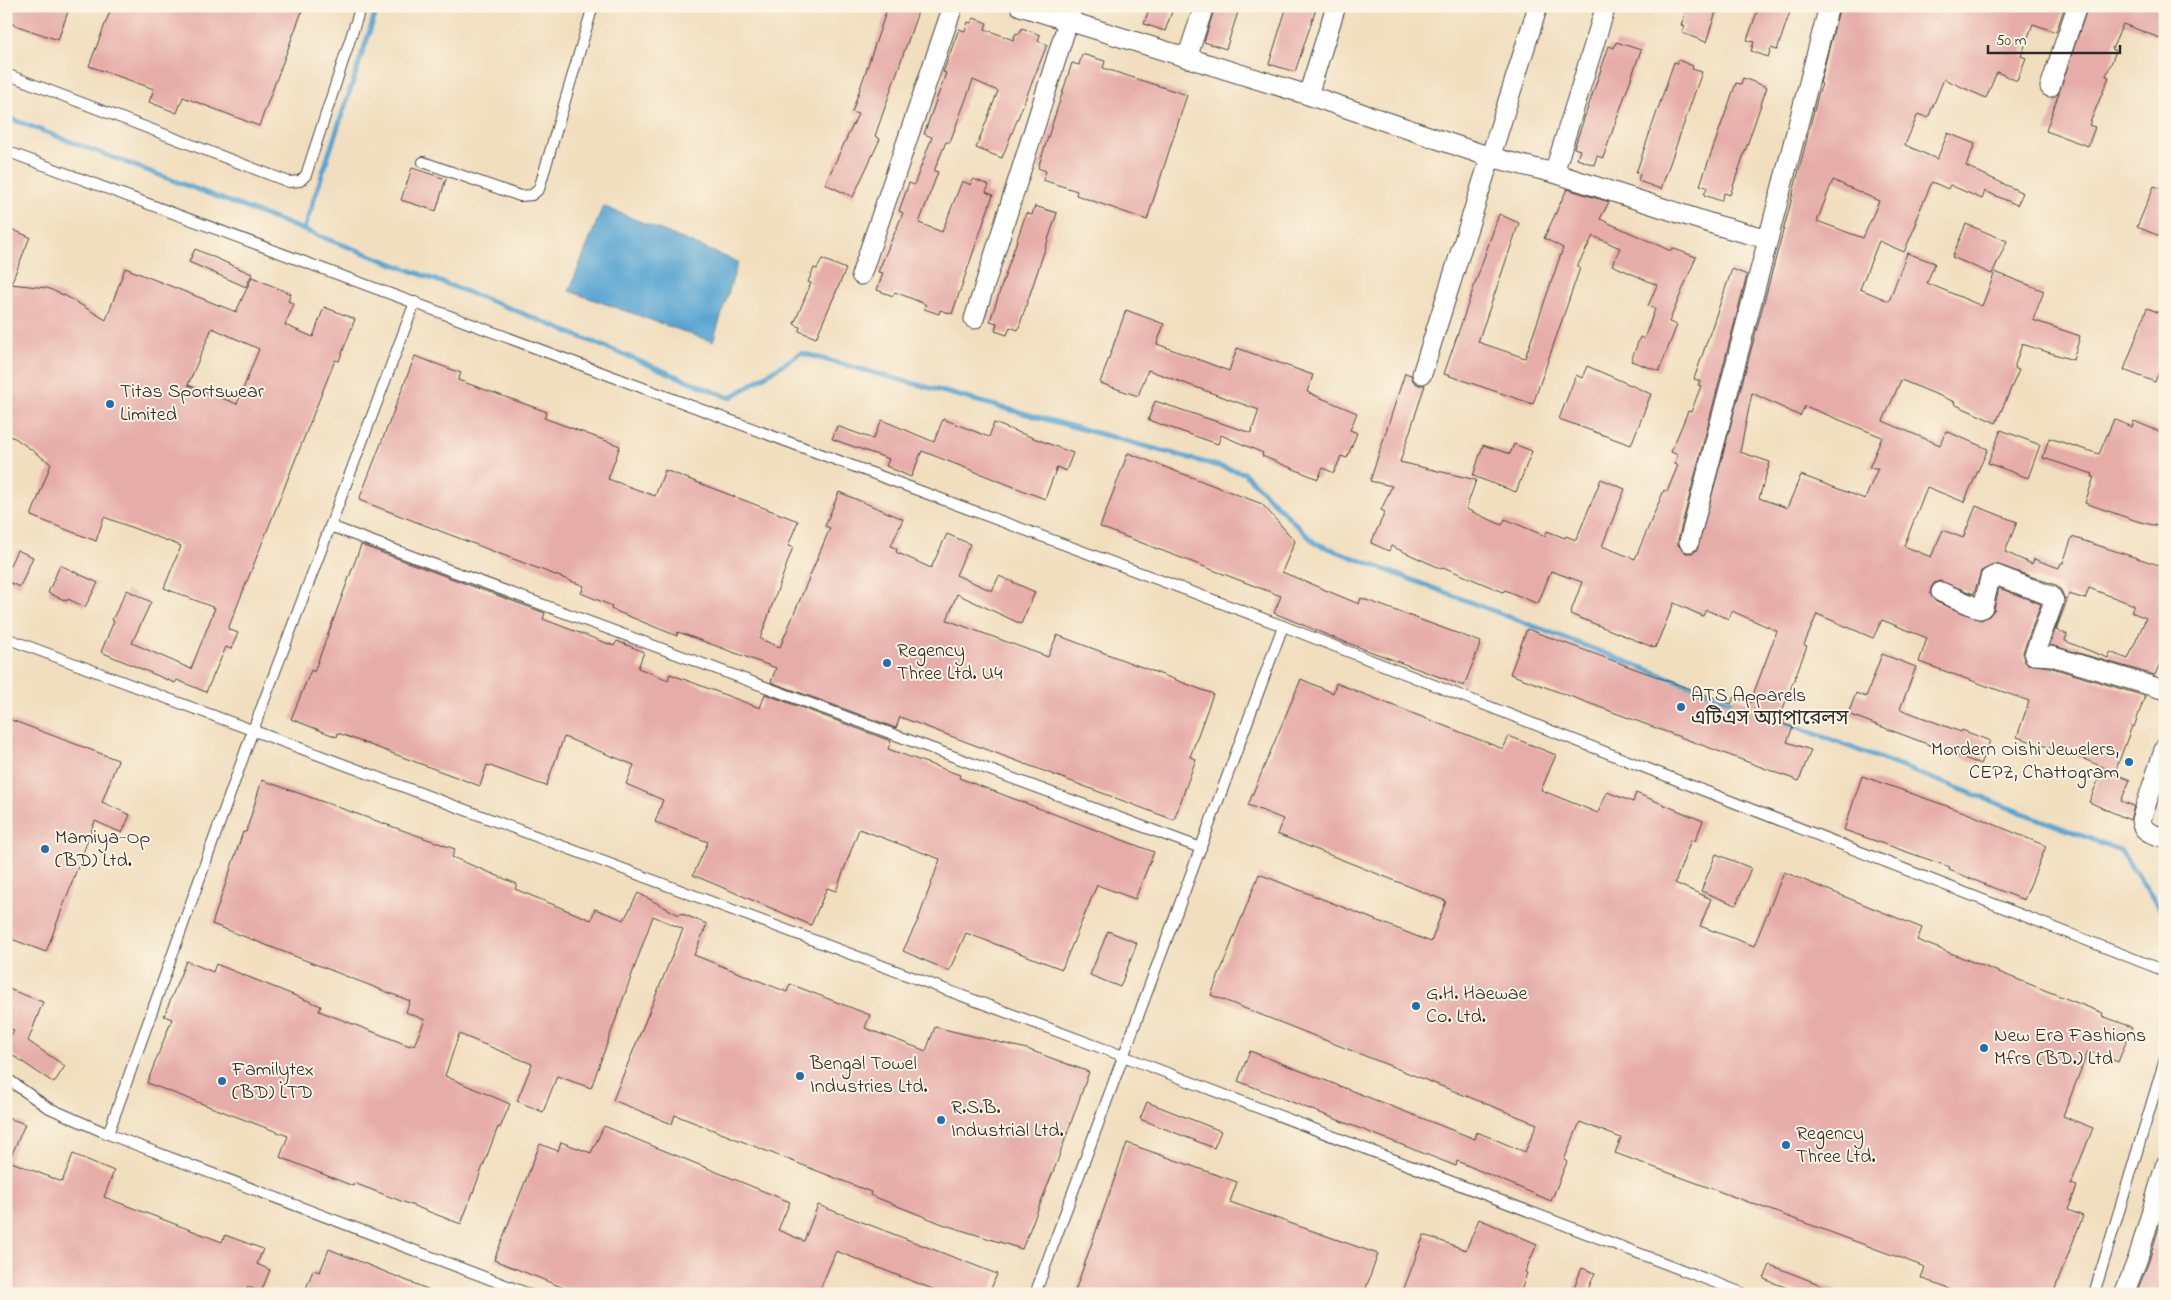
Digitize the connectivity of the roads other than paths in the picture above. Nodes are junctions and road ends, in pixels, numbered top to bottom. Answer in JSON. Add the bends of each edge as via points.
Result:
{"nodes":[{"id":1,"x":361,"y":6,"type":"edge"},
{"id":2,"x":593,"y":6,"type":"edge"},
{"id":3,"x":953,"y":6,"type":"edge"},
{"id":4,"x":1020,"y":6,"type":"edge"},
{"id":5,"x":1204,"y":6,"type":"edge"},
{"id":6,"x":1336,"y":6,"type":"edge"},
{"id":7,"x":1538,"y":6,"type":"edge"},
{"id":8,"x":1606,"y":6,"type":"edge"},
{"id":9,"x":1828,"y":6,"type":"edge"},
{"id":10,"x":2077,"y":6,"type":"edge"},
{"id":11,"x":1071,"y":14,"type":"edge"},
{"id":12,"x":1187,"y":58,"type":"junction"},
{"id":13,"x":6,"y":74,"type":"edge"},
{"id":14,"x":2050,"y":87,"type":"dead end"},
{"id":15,"x":1308,"y":95,"type":"junction"},
{"id":16,"x":6,"y":151,"type":"edge"},
{"id":17,"x":1490,"y":157,"type":"junction"},
{"id":18,"x":423,"y":162,"type":"dead end"},
{"id":19,"x":1554,"y":173,"type":"junction"},
{"id":20,"x":1768,"y":239,"type":"junction"},
{"id":21,"x":861,"y":275,"type":"dead end"},
{"id":22,"x":415,"y":302,"type":"junction"},
{"id":23,"x":974,"y":319,"type":"dead end"},
{"id":24,"x":1422,"y":374,"type":"dead end"},
{"id":25,"x":330,"y":526,"type":"junction"},
{"id":26,"x":1690,"y":542,"type":"dead end"},
{"id":27,"x":1941,"y":592,"type":"dead end"},
{"id":28,"x":1283,"y":626,"type":"junction"},
{"id":29,"x":6,"y":638,"type":"edge"},
{"id":30,"x":2165,"y":690,"type":"edge"},
{"id":31,"x":253,"y":730,"type":"junction"},
{"id":32,"x":2165,"y":747,"type":"edge"},
{"id":33,"x":2165,"y":838,"type":"edge"},
{"id":34,"x":1201,"y":848,"type":"junction"},
{"id":35,"x":2165,"y":971,"type":"edge"},
{"id":36,"x":1123,"y":1056,"type":"junction"},
{"id":37,"x":2165,"y":1059,"type":"edge"},
{"id":38,"x":6,"y":1078,"type":"edge"},
{"id":39,"x":108,"y":1134,"type":"junction"},
{"id":40,"x":2165,"y":1166,"type":"edge"},
{"id":41,"x":529,"y":1294,"type":"edge"},
{"id":42,"x":1036,"y":1294,"type":"edge"},
{"id":43,"x":1745,"y":1294,"type":"edge"},
{"id":44,"x":2094,"y":1294,"type":"edge"},
{"id":45,"x":2124,"y":1294,"type":"edge"}],
"edges":[{"from":1,"to":13,"type":"lane","via":[[306,175],[300,181],[290,182]]},
{"from":2,"to":18,"type":"lane","via":[[539,189],[532,195],[520,196]]},
{"from":3,"to":21,"type":"street"},
{"from":4,"to":11,"type":"street"},
{"from":5,"to":12,"type":"street"},
{"from":6,"to":15,"type":"street"},
{"from":7,"to":17,"type":"street"},
{"from":8,"to":19,"type":"street"},
{"from":9,"to":20,"type":"street"},
{"from":10,"to":14,"type":"street"},
{"from":11,"to":12,"type":"street"},
{"from":11,"to":23,"type":"street"},
{"from":12,"to":15,"type":"street"},
{"from":15,"to":17,"type":"street"},
{"from":16,"to":22,"type":"lane"},
{"from":17,"to":19,"type":"street"},
{"from":17,"to":24,"type":"street"},
{"from":19,"to":20,"type":"street"},
{"from":20,"to":26,"type":"street"},
{"from":22,"to":25,"type":"lane"},
{"from":22,"to":28,"type":"lane"},
{"from":25,"to":31,"type":"lane"},
{"from":25,"to":34,"type":"lane"},
{"from":27,"to":30,"type":"street","via":[[1980,609],[1990,578],[1996,575],[2051,596],[2054,601],[2034,655],[2051,656]]},
{"from":28,"to":34,"type":"lane"},
{"from":28,"to":35,"type":"lane"},
{"from":29,"to":31,"type":"lane"},
{"from":31,"to":36,"type":"lane"},
{"from":31,"to":39,"type":"lane"},
{"from":32,"to":33,"type":"street","via":[[2141,820],[2146,831]]},
{"from":34,"to":36,"type":"lane"},
{"from":36,"to":42,"type":"lane"},
{"from":36,"to":43,"type":"lane"},
{"from":37,"to":44,"type":"lane"},
{"from":38,"to":39,"type":"lane","via":[[47,1107]]},
{"from":39,"to":41,"type":"lane"},
{"from":40,"to":45,"type":"street"}]}
